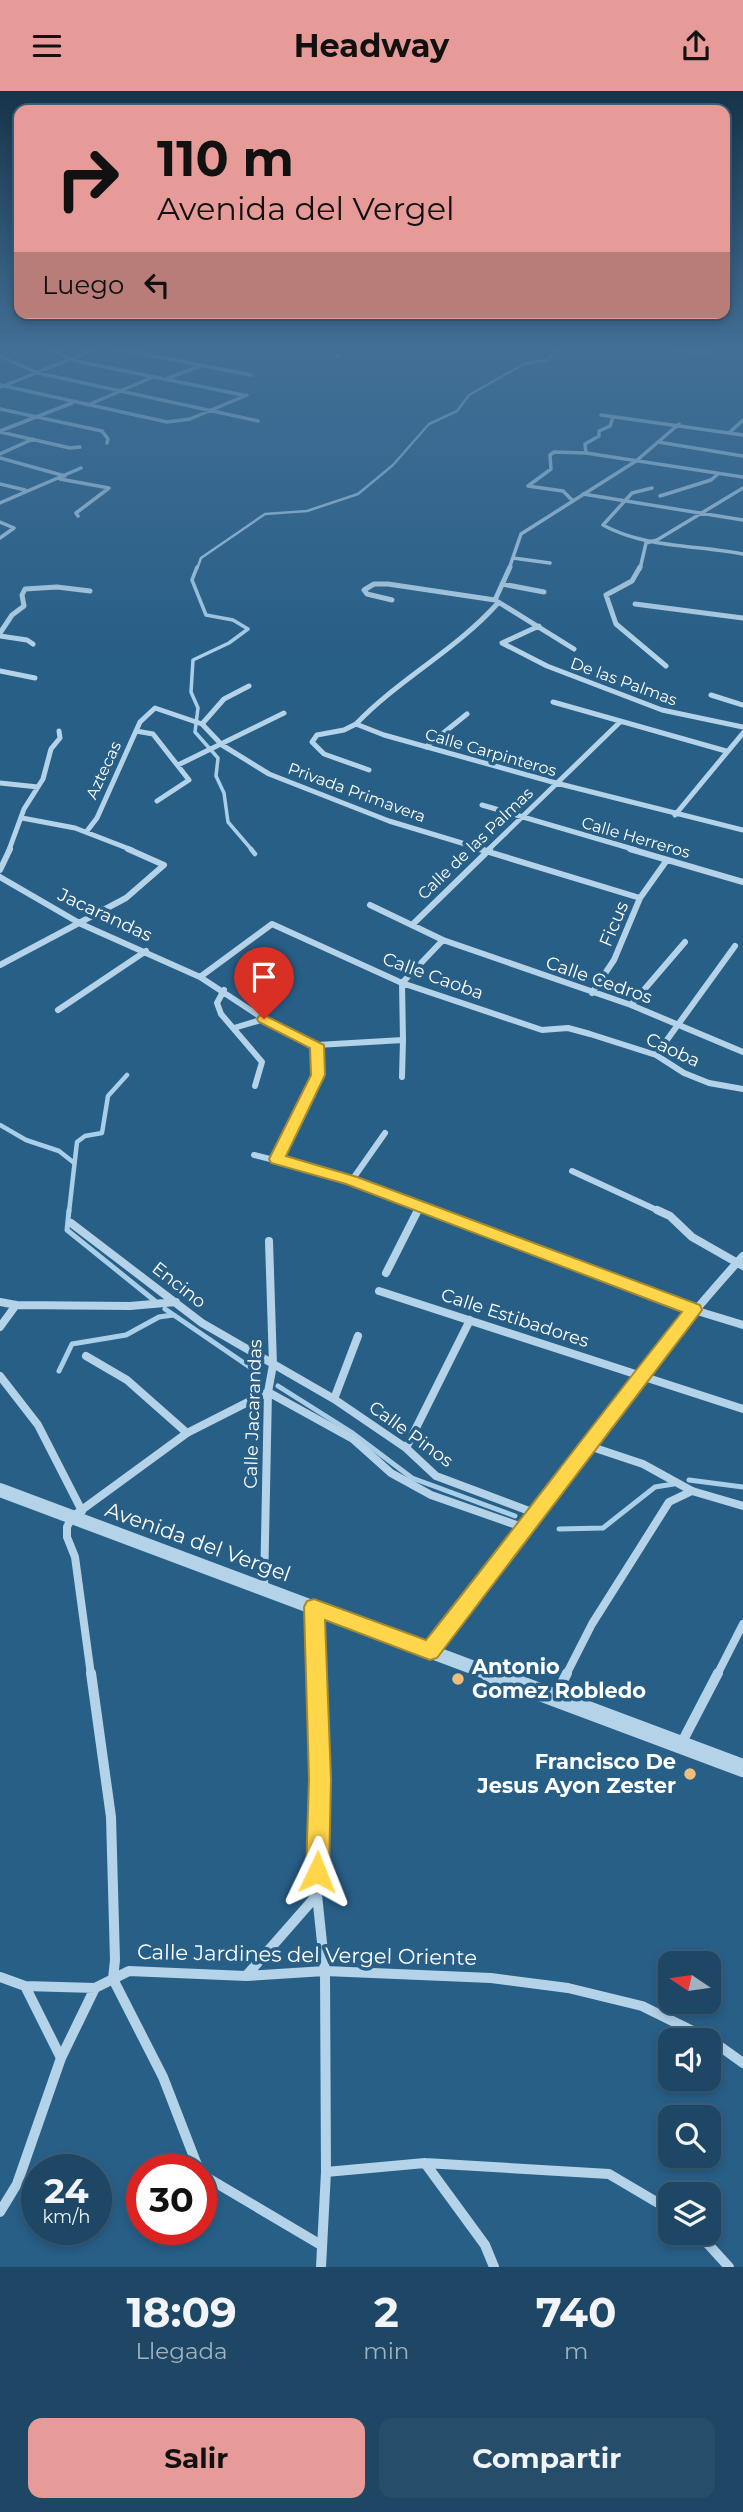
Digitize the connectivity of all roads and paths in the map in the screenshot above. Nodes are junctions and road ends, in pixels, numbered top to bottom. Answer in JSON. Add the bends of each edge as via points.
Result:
{"nodes":[{"id":1,"x":586,"y":450,"type":"edge"},
{"id":2,"x":649,"y":450,"type":"edge"},
{"id":3,"x":709,"y":450,"type":"edge"},
{"id":4,"x":586,"y":453,"type":"junction"},
{"id":5,"x":0,"y":456,"type":"edge"},
{"id":6,"x":743,"y":456,"type":"edge"},
{"id":7,"x":636,"y":461,"type":"junction"},
{"id":8,"x":81,"y":468,"type":"dead end"},
{"id":9,"x":718,"y":474,"type":"junction"},
{"id":10,"x":66,"y":476,"type":"junction"},
{"id":11,"x":743,"y":477,"type":"edge"},
{"id":12,"x":60,"y":479,"type":"junction"},
{"id":13,"x":0,"y":484,"type":"edge"},
{"id":14,"x":652,"y":488,"type":"dead end"},
{"id":15,"x":743,"y":488,"type":"edge"},
{"id":16,"x":25,"y":490,"type":"junction"},
{"id":17,"x":582,"y":493,"type":"junction"},
{"id":18,"x":660,"y":496,"type":"dead end"},
{"id":19,"x":573,"y":501,"type":"junction"},
{"id":20,"x":622,"y":502,"type":"junction"},
{"id":21,"x":0,"y":503,"type":"edge"},
{"id":22,"x":698,"y":512,"type":"junction"},
{"id":23,"x":78,"y":516,"type":"dead end"},
{"id":24,"x":743,"y":520,"type":"edge"},
{"id":25,"x":0,"y":522,"type":"edge"},
{"id":26,"x":0,"y":538,"type":"edge"},
{"id":27,"x":657,"y":540,"type":"junction"},
{"id":28,"x":743,"y":554,"type":"edge"},
{"id":29,"x":513,"y":558,"type":"junction"},
{"id":30,"x":550,"y":563,"type":"dead end"},
{"id":31,"x":502,"y":584,"type":"junction"},
{"id":32,"x":90,"y":591,"type":"dead end"},
{"id":33,"x":544,"y":592,"type":"dead end"},
{"id":34,"x":392,"y":600,"type":"dead end"},
{"id":35,"x":496,"y":601,"type":"junction"},
{"id":36,"x":635,"y":604,"type":"dead end"},
{"id":37,"x":743,"y":618,"type":"edge"},
{"id":38,"x":540,"y":626,"type":"junction"},
{"id":39,"x":0,"y":635,"type":"edge"},
{"id":40,"x":33,"y":644,"type":"dead end"},
{"id":41,"x":575,"y":649,"type":"dead end"},
{"id":42,"x":666,"y":666,"type":"dead end"},
{"id":43,"x":0,"y":671,"type":"edge"},
{"id":44,"x":35,"y":678,"type":"dead end"},
{"id":45,"x":250,"y":686,"type":"dead end"},
{"id":46,"x":711,"y":695,"type":"dead end"},
{"id":47,"x":553,"y":702,"type":"dead end"},
{"id":48,"x":743,"y":705,"type":"edge"},
{"id":49,"x":284,"y":713,"type":"dead end"},
{"id":50,"x":467,"y":714,"type":"dead end"},
{"id":51,"x":619,"y":723,"type":"junction"},
{"id":52,"x":202,"y":724,"type":"junction"},
{"id":53,"x":356,"y":724,"type":"junction"},
{"id":54,"x":743,"y":727,"type":"edge"},
{"id":55,"x":59,"y":731,"type":"dead end"},
{"id":56,"x":136,"y":731,"type":"junction"},
{"id":57,"x":743,"y":733,"type":"edge"},
{"id":58,"x":222,"y":745,"type":"junction"},
{"id":59,"x":426,"y":747,"type":"junction"},
{"id":60,"x":726,"y":751,"type":"junction"},
{"id":61,"x":178,"y":765,"type":"junction"},
{"id":62,"x":369,"y":770,"type":"dead end"},
{"id":63,"x":0,"y":783,"type":"edge"},
{"id":64,"x":556,"y":783,"type":"junction"},
{"id":65,"x":38,"y":787,"type":"junction"},
{"id":66,"x":157,"y":801,"type":"dead end"},
{"id":67,"x":482,"y":805,"type":"dead end"},
{"id":68,"x":675,"y":815,"type":"junction"},
{"id":69,"x":22,"y":818,"type":"junction"},
{"id":70,"x":522,"y":818,"type":"junction"},
{"id":71,"x":743,"y":830,"type":"edge"},
{"id":72,"x":87,"y":831,"type":"junction"},
{"id":73,"x":489,"y":851,"type":"junction"},
{"id":74,"x":667,"y":860,"type":"junction"},
{"id":75,"x":0,"y":870,"type":"edge"},
{"id":76,"x":0,"y":877,"type":"edge"},
{"id":77,"x":743,"y":882,"type":"edge"},
{"id":78,"x":640,"y":898,"type":"junction"},
{"id":79,"x":370,"y":905,"type":"dead end"},
{"id":80,"x":81,"y":924,"type":"junction"},
{"id":81,"x":412,"y":925,"type":"junction"},
{"id":82,"x":443,"y":940,"type":"junction"},
{"id":83,"x":685,"y":942,"type":"dead end"},
{"id":84,"x":734,"y":946,"type":"dead end"},
{"id":85,"x":146,"y":951,"type":"junction"},
{"id":86,"x":0,"y":965,"type":"edge"},
{"id":87,"x":200,"y":977,"type":"junction"},
{"id":88,"x":402,"y":983,"type":"junction"},
{"id":89,"x":224,"y":990,"type":"junction"},
{"id":90,"x":592,"y":993,"type":"junction"},
{"id":91,"x":631,"y":1005,"type":"junction"},
{"id":92,"x":58,"y":1010,"type":"dead end"},
{"id":93,"x":264,"y":1019,"type":"junction"},
{"id":94,"x":679,"y":1024,"type":"junction"},
{"id":95,"x":234,"y":1028,"type":"junction"},
{"id":96,"x":590,"y":1034,"type":"joint"},
{"id":97,"x":403,"y":1040,"type":"junction"},
{"id":98,"x":317,"y":1045,"type":"junction"},
{"id":99,"x":743,"y":1052,"type":"edge"},
{"id":100,"x":656,"y":1055,"type":"junction"},
{"id":101,"x":402,"y":1077,"type":"dead end"},
{"id":102,"x":255,"y":1086,"type":"dead end"},
{"id":103,"x":743,"y":1089,"type":"edge"},
{"id":104,"x":385,"y":1133,"type":"dead end"},
{"id":105,"x":254,"y":1155,"type":"dead end"},
{"id":106,"x":277,"y":1159,"type":"junction"},
{"id":107,"x":572,"y":1171,"type":"dead end"},
{"id":108,"x":352,"y":1180,"type":"junction"},
{"id":109,"x":420,"y":1206,"type":"junction"},
{"id":110,"x":71,"y":1223,"type":"dead end"},
{"id":111,"x":268,"y":1241,"type":"dead end"},
{"id":112,"x":741,"y":1262,"type":"edge"},
{"id":113,"x":386,"y":1273,"type":"dead end"},
{"id":114,"x":379,"y":1291,"type":"dead end"},
{"id":115,"x":0,"y":1302,"type":"edge"},
{"id":116,"x":176,"y":1302,"type":"junction"},
{"id":117,"x":16,"y":1305,"type":"junction"},
{"id":118,"x":694,"y":1310,"type":"junction"},
{"id":119,"x":470,"y":1320,"type":"junction"},
{"id":120,"x":743,"y":1325,"type":"edge"},
{"id":121,"x":0,"y":1327,"type":"edge"},
{"id":122,"x":358,"y":1336,"type":"dead end"},
{"id":123,"x":86,"y":1356,"type":"dead end"},
{"id":124,"x":273,"y":1365,"type":"junction"},
{"id":125,"x":0,"y":1375,"type":"edge"},
{"id":126,"x":642,"y":1376,"type":"junction"},
{"id":127,"x":268,"y":1392,"type":"junction"},
{"id":128,"x":334,"y":1399,"type":"junction"},
{"id":129,"x":743,"y":1409,"type":"edge"},
{"id":130,"x":187,"y":1433,"type":"junction"},
{"id":131,"x":586,"y":1445,"type":"junction"},
{"id":132,"x":406,"y":1448,"type":"junction"},
{"id":133,"x":0,"y":1490,"type":"edge"},
{"id":134,"x":692,"y":1491,"type":"junction"},
{"id":135,"x":743,"y":1506,"type":"edge"},
{"id":136,"x":77,"y":1514,"type":"junction"},
{"id":137,"x":537,"y":1514,"type":"junction"},
{"id":138,"x":526,"y":1528,"type":"junction"},
{"id":139,"x":264,"y":1589,"type":"junction"},
{"id":140,"x":314,"y":1607,"type":"junction"},
{"id":141,"x":743,"y":1624,"type":"edge"},
{"id":142,"x":430,"y":1651,"type":"junction"},
{"id":143,"x":555,"y":1698,"type":"junction"},
{"id":144,"x":681,"y":1745,"type":"junction"},
{"id":145,"x":743,"y":1768,"type":"edge"},
{"id":146,"x":317,"y":1895,"type":"junction"},
{"id":147,"x":325,"y":1971,"type":"junction"},
{"id":148,"x":246,"y":1976,"type":"junction"},
{"id":149,"x":0,"y":1977,"type":"edge"},
{"id":150,"x":113,"y":1979,"type":"junction"},
{"id":151,"x":25,"y":1986,"type":"junction"},
{"id":152,"x":94,"y":1988,"type":"junction"},
{"id":153,"x":61,"y":2058,"type":"junction"},
{"id":154,"x":743,"y":2063,"type":"edge"},
{"id":155,"x":193,"y":2154,"type":"edge"},
{"id":156,"x":425,"y":2163,"type":"junction"},
{"id":157,"x":326,"y":2172,"type":"junction"},
{"id":158,"x":217,"y":2182,"type":"edge"},
{"id":159,"x":658,"y":2203,"type":"edge"},
{"id":160,"x":0,"y":2212,"type":"edge"},
{"id":161,"x":321,"y":2245,"type":"junction"},
{"id":162,"x":709,"y":2245,"type":"edge"},
{"id":163,"x":321,"y":2267,"type":"edge"},
{"id":164,"x":494,"y":2267,"type":"edge"},
{"id":165,"x":729,"y":2267,"type":"edge"}],
"edges":[{"from":1,"to":4,"type":"street"},
{"from":2,"to":7,"type":"street"},
{"from":3,"to":6,"type":"street"},
{"from":4,"to":7,"type":"street"},
{"from":4,"to":19,"type":"street","via":[[554,451],[551,469],[528,486],[563,491]]},
{"from":5,"to":10,"type":"street"},
{"from":7,"to":9,"type":"street"},
{"from":7,"to":17,"type":"street"},
{"from":8,"to":10,"type":"street"},
{"from":9,"to":11,"type":"street"},
{"from":9,"to":18,"type":"street"},
{"from":10,"to":12,"type":"street"},
{"from":12,"to":16,"type":"street"},
{"from":12,"to":23,"type":"street","via":[[108,487],[76,513]]},
{"from":13,"to":16,"type":"street"},
{"from":14,"to":20,"type":"street","via":[[632,493]]},
{"from":15,"to":22,"type":"street"},
{"from":16,"to":21,"type":"street"},
{"from":17,"to":19,"type":"street"},
{"from":17,"to":20,"type":"street"},
{"from":19,"to":29,"type":"street","via":[[521,534]]},
{"from":20,"to":22,"type":"street"},
{"from":20,"to":27,"type":"street","via":[[603,525]]},
{"from":22,"to":24,"type":"street"},
{"from":22,"to":27,"type":"street"},
{"from":25,"to":26,"type":"street","via":[[14,528]]},
{"from":27,"to":28,"type":"street"},
{"from":27,"to":42,"type":"street","via":[[646,543],[639,573],[632,581],[606,595],[616,624]]},
{"from":29,"to":30,"type":"street"},
{"from":29,"to":31,"type":"street"},
{"from":31,"to":33,"type":"street"},
{"from":31,"to":35,"type":"street"},
{"from":32,"to":39,"type":"street","via":[[25,589],[24,606],[12,615]]},
{"from":34,"to":35,"type":"street","via":[[364,590],[388,584]]},
{"from":35,"to":38,"type":"street"},
{"from":35,"to":53,"type":"street","via":[[483,620],[378,701]]},
{"from":36,"to":37,"type":"street"},
{"from":38,"to":41,"type":"street"},
{"from":38,"to":54,"type":"street","name":"De las Palmas","via":[[502,643],[537,662],[662,710]]},
{"from":39,"to":40,"type":"street"},
{"from":43,"to":44,"type":"street"},
{"from":45,"to":52,"type":"street","via":[[224,699]]},
{"from":46,"to":48,"type":"street"},
{"from":47,"to":51,"type":"street"},
{"from":49,"to":58,"type":"street"},
{"from":50,"to":59,"type":"street"},
{"from":51,"to":60,"type":"street"},
{"from":51,"to":64,"type":"street","name":"Calle de las Palmas"},
{"from":52,"to":56,"type":"street","name":"Aztecas","via":[[155,708]]},
{"from":52,"to":58,"type":"street","name":"Privada Primavera"},
{"from":53,"to":59,"type":"street","name":"Calle Carpinteros"},
{"from":53,"to":62,"type":"street","via":[[344,732],[321,733],[312,743],[324,754]]},
{"from":55,"to":65,"type":"street"},
{"from":56,"to":61,"type":"street","via":[[153,734]]},
{"from":56,"to":72,"type":"street","name":"Aztecas"},
{"from":57,"to":60,"type":"street"},
{"from":58,"to":61,"type":"street"},
{"from":58,"to":73,"type":"street","name":"Privada Primavera","via":[[269,774],[389,821]]},
{"from":59,"to":64,"type":"street","name":"Calle Carpinteros"},
{"from":60,"to":68,"type":"street"},
{"from":61,"to":66,"type":"street","via":[[189,782]]},
{"from":63,"to":65,"type":"street"},
{"from":64,"to":68,"type":"street","name":"Calle Carpinteros"},
{"from":64,"to":70,"type":"street","name":"Calle de las Palmas"},
{"from":65,"to":69,"type":"street"},
{"from":67,"to":70,"type":"street","name":"Calle Herreros"},
{"from":68,"to":71,"type":"street","name":"Calle Carpinteros"},
{"from":69,"to":72,"type":"street"},
{"from":69,"to":75,"type":"street"},
{"from":70,"to":73,"type":"street","name":"Calle de las Palmas"},
{"from":70,"to":74,"type":"street","name":"Calle Herreros"},
{"from":72,"to":80,"type":"street","via":[[164,865],[126,898]]},
{"from":73,"to":78,"type":"street","name":"Privada Primavera"},
{"from":73,"to":81,"type":"street","name":"Calle de las Palmas"},
{"from":74,"to":77,"type":"street","name":"Calle Herreros"},
{"from":74,"to":78,"type":"street","name":"Ficus"},
{"from":76,"to":80,"type":"street","name":"Jacarandas"},
{"from":78,"to":90,"type":"street","name":"Ficus","via":[[614,960]]},
{"from":79,"to":81,"type":"street","name":"Calle Cedros"},
{"from":80,"to":85,"type":"street","name":"Jacarandas"},
{"from":80,"to":86,"type":"street"},
{"from":81,"to":82,"type":"street","name":"Calle Cedros"},
{"from":82,"to":88,"type":"street"},
{"from":82,"to":90,"type":"street","name":"Calle Cedros"},
{"from":83,"to":91,"type":"street"},
{"from":84,"to":94,"type":"street"},
{"from":85,"to":87,"type":"street","name":"Jacarandas"},
{"from":85,"to":92,"type":"street"},
{"from":87,"to":88,"type":"street","name":"Calle Caoba","via":[[272,924]]},
{"from":87,"to":89,"type":"street"},
{"from":88,"to":96,"type":"street","name":"Calle Caoba","via":[[542,1030],[568,1028]]},
{"from":88,"to":97,"type":"street"},
{"from":89,"to":93,"type":"street"},
{"from":89,"to":95,"type":"street","via":[[217,1003]]},
{"from":90,"to":91,"type":"street","name":"Calle Cedros"},
{"from":91,"to":94,"type":"street","name":"Calle Cedros"},
{"from":93,"to":95,"type":"street"},
{"from":93,"to":98,"type":"street"},
{"from":94,"to":99,"type":"street","name":"Calle Cedros"},
{"from":94,"to":100,"type":"street"},
{"from":95,"to":102,"type":"street","via":[[262,1062]]},
{"from":96,"to":100,"type":"street","name":"Caoba"},
{"from":97,"to":98,"type":"street"},
{"from":97,"to":101,"type":"street"},
{"from":98,"to":106,"type":"street","via":[[318,1075]]},
{"from":100,"to":103,"type":"street","name":"Caoba","via":[[709,1083]]},
{"from":104,"to":108,"type":"street"},
{"from":105,"to":106,"type":"street"},
{"from":106,"to":108,"type":"street"},
{"from":107,"to":112,"type":"street","via":[[670,1216],[692,1237]]},
{"from":108,"to":109,"type":"street"},
{"from":109,"to":113,"type":"street"},
{"from":109,"to":118,"type":"street"},
{"from":110,"to":116,"type":"street","name":"Encino"},
{"from":111,"to":124,"type":"street","name":"Calle Jacarandas"},
{"from":112,"to":118,"type":"street"},
{"from":114,"to":119,"type":"street","name":"Calle Estibadores"},
{"from":115,"to":117,"type":"street"},
{"from":116,"to":117,"type":"street"},
{"from":116,"to":124,"type":"street","name":"Encino"},
{"from":117,"to":121,"type":"street"},
{"from":118,"to":120,"type":"street"},
{"from":118,"to":126,"type":"street"},
{"from":119,"to":126,"type":"street","name":"Calle Estibadores"},
{"from":119,"to":132,"type":"street"},
{"from":122,"to":128,"type":"street"},
{"from":123,"to":130,"type":"street","via":[[127,1380]]},
{"from":124,"to":127,"type":"street","name":"Calle Jacarandas"},
{"from":124,"to":128,"type":"street","name":"Calle Pinos"},
{"from":125,"to":136,"type":"street","via":[[38,1425]]},
{"from":126,"to":129,"type":"street","name":"Calle Estibadores"},
{"from":126,"to":131,"type":"street"},
{"from":127,"to":130,"type":"street"},
{"from":127,"to":138,"type":"street","via":[[353,1439],[391,1473],[431,1495]]},
{"from":127,"to":139,"type":"street","name":"Calle Jacarandas"},
{"from":128,"to":132,"type":"street","name":"Calle Pinos"},
{"from":130,"to":136,"type":"street"},
{"from":131,"to":134,"type":"street","via":[[643,1464]]},
{"from":131,"to":137,"type":"street"},
{"from":132,"to":137,"type":"street","name":"Calle Pinos","via":[[436,1476]]},
{"from":133,"to":136,"type":"street","name":"Avenida del Vergel"},
{"from":134,"to":135,"type":"street"},
{"from":134,"to":143,"type":"street","via":[[669,1501],[592,1624]]},
{"from":136,"to":139,"type":"street","name":"Avenida del Vergel"},
{"from":136,"to":150,"type":"street","via":[[66,1527],[66,1535],[75,1557],[111,1817]]},
{"from":137,"to":138,"type":"street"},
{"from":138,"to":142,"type":"street"},
{"from":139,"to":140,"type":"street","name":"Avenida del Vergel"},
{"from":140,"to":142,"type":"street","name":"Avenida del Vergel"},
{"from":140,"to":146,"type":"street","via":[[320,1779]]},
{"from":141,"to":144,"type":"street"},
{"from":142,"to":143,"type":"street","name":"Avenida del Vergel"},
{"from":143,"to":144,"type":"street","name":"Avenida del Vergel"},
{"from":144,"to":145,"type":"street","name":"Avenida del Vergel"},
{"from":146,"to":147,"type":"street"},
{"from":146,"to":148,"type":"street"},
{"from":147,"to":148,"type":"street","name":"Calle Jardines del Vergel Oriente"},
{"from":147,"to":154,"type":"street","name":"Calle Jardines del Vergel Oriente","via":[[491,1977],[568,1988],[642,2007],[711,2040]]},
{"from":147,"to":157,"type":"street"},
{"from":148,"to":150,"type":"street","name":"Calle Jardines del Vergel Oriente","via":[[129,1971]]},
{"from":149,"to":151,"type":"street","name":"Calle Jardines del Vergel Oriente"},
{"from":150,"to":152,"type":"street","name":"Calle Jardines del Vergel Oriente"},
{"from":150,"to":155,"type":"street","via":[[163,2077]]},
{"from":151,"to":152,"type":"street","name":"Calle Jardines del Vergel Oriente"},
{"from":151,"to":153,"type":"street"},
{"from":152,"to":153,"type":"street"},
{"from":153,"to":160,"type":"street","via":[[17,2184]]},
{"from":156,"to":157,"type":"street"},
{"from":156,"to":159,"type":"street","via":[[610,2174]]},
{"from":156,"to":164,"type":"street","via":[[485,2245]]},
{"from":157,"to":161,"type":"street"},
{"from":158,"to":161,"type":"street"},
{"from":161,"to":163,"type":"street"},
{"from":162,"to":165,"type":"street"}]}
